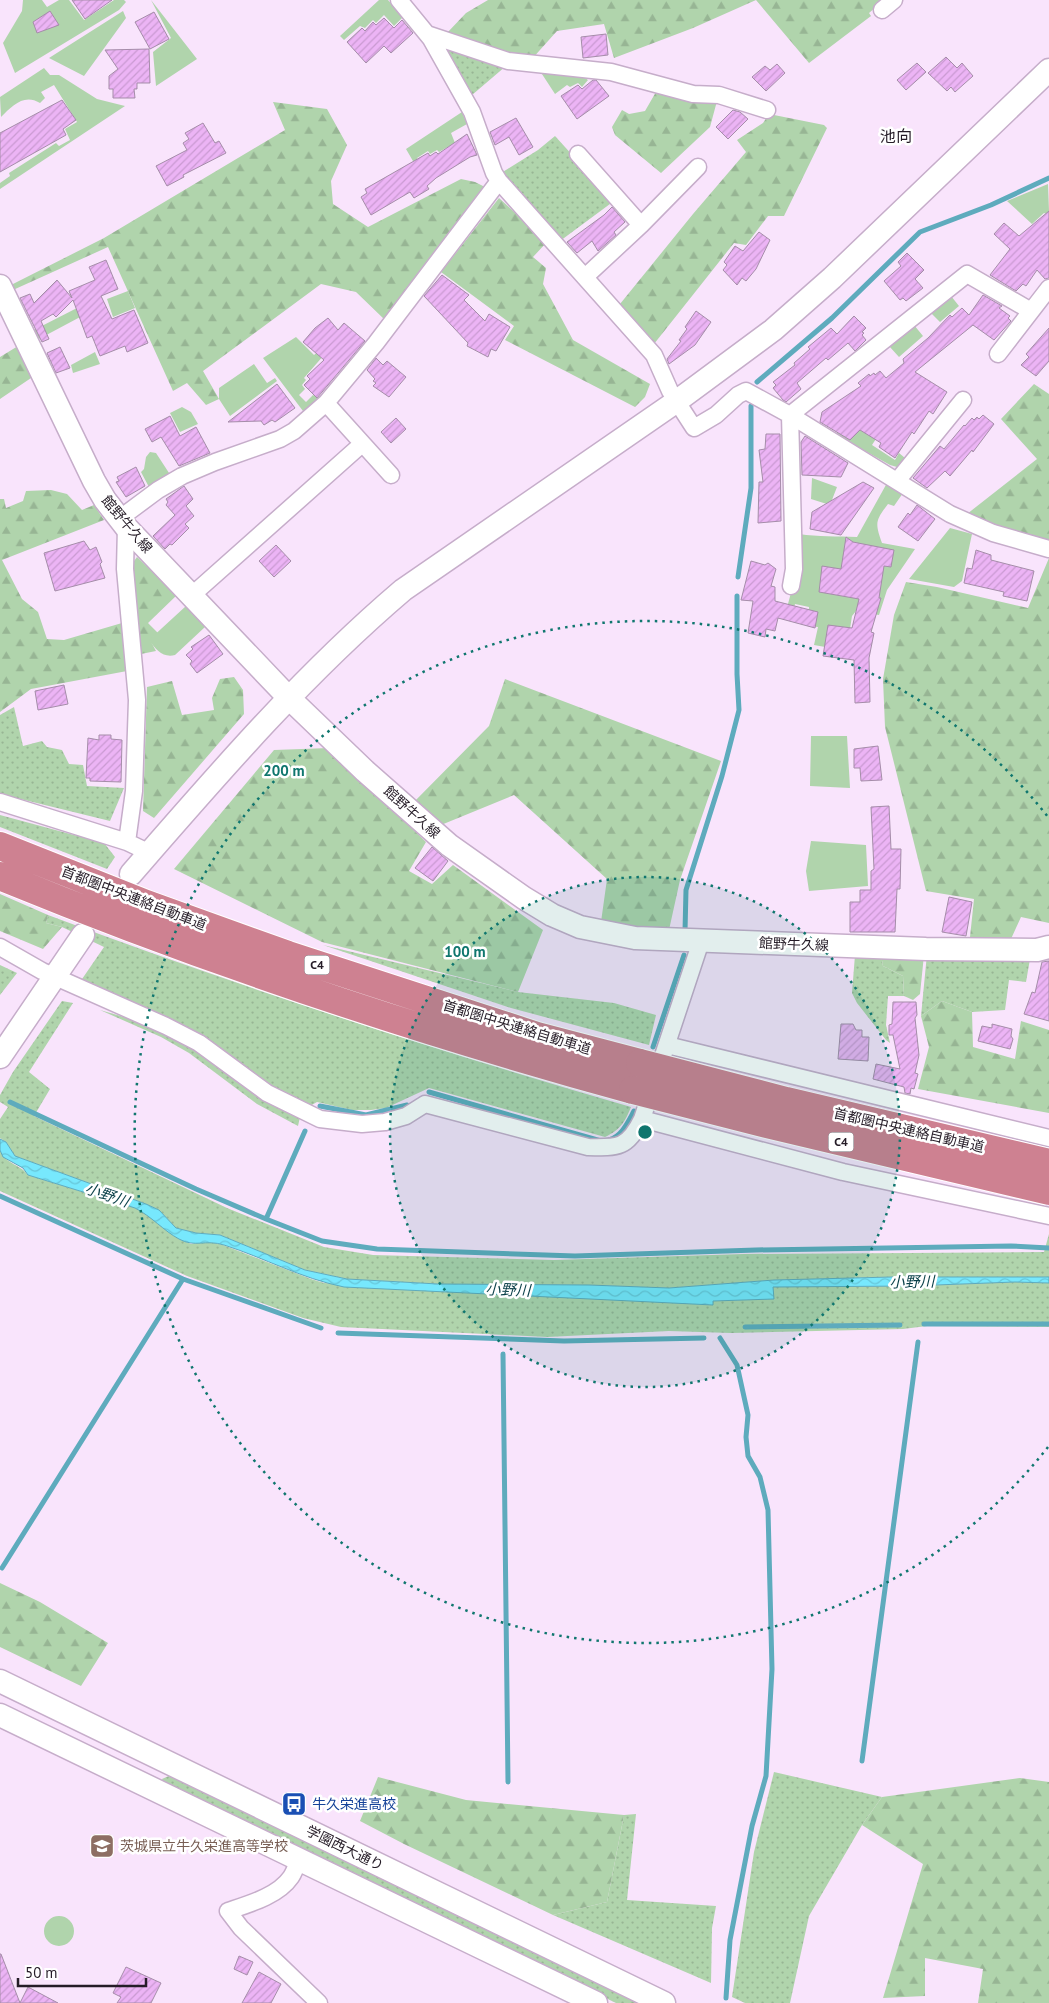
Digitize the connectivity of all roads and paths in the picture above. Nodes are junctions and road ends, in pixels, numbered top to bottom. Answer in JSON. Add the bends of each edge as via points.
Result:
{"nodes":[{"id":1,"x":399,"y":0,"type":"edge"},
{"id":2,"x":427,"y":34,"type":"junction"},
{"id":3,"x":1049,"y":70,"type":"edge"},
{"id":4,"x":767,"y":110,"type":"dead end"},
{"id":5,"x":578,"y":154,"type":"dead end"},
{"id":6,"x":698,"y":167,"type":"dead end"},
{"id":7,"x":498,"y":181,"type":"junction"},
{"id":8,"x":641,"y":225,"type":"junction"},
{"id":9,"x":585,"y":277,"type":"junction"},
{"id":10,"x":0,"y":286,"type":"edge"},
{"id":11,"x":1049,"y":288,"type":"edge"},
{"id":12,"x":1031,"y":311,"type":"junction"},
{"id":13,"x":998,"y":354,"type":"dead end"},
{"id":14,"x":676,"y":400,"type":"junction"},
{"id":15,"x":963,"y":400,"type":"dead end"},
{"id":16,"x":326,"y":403,"type":"junction"},
{"id":17,"x":790,"y":415,"type":"junction"},
{"id":18,"x":362,"y":444,"type":"junction"},
{"id":19,"x":391,"y":475,"type":"dead end"},
{"id":20,"x":897,"y":481,"type":"junction"},
{"id":21,"x":122,"y":523,"type":"junction"},
{"id":22,"x":1049,"y":549,"type":"edge"},
{"id":23,"x":790,"y":586,"type":"dead end"},
{"id":24,"x":191,"y":596,"type":"junction"},
{"id":25,"x":289,"y":698,"type":"junction"},
{"id":26,"x":0,"y":802,"type":"edge"},
{"id":27,"x":126,"y":842,"type":"junction"},
{"id":28,"x":0,"y":846,"type":"edge"},
{"id":29,"x":150,"y":852,"type":"junction"},
{"id":30,"x":131,"y":874,"type":"dead end"},
{"id":31,"x":0,"y":876,"type":"edge"},
{"id":32,"x":83,"y":935,"type":"dead end"},
{"id":33,"x":701,"y":941,"type":"junction"},
{"id":34,"x":0,"y":947,"type":"edge"},
{"id":35,"x":1049,"y":947,"type":"edge"},
{"id":36,"x":53,"y":976,"type":"junction"},
{"id":37,"x":667,"y":1044,"type":"junction"},
{"id":38,"x":0,"y":1057,"type":"edge"},
{"id":39,"x":642,"y":1119,"type":"junction"},
{"id":40,"x":1049,"y":1138,"type":"edge"},
{"id":41,"x":1049,"y":1163,"type":"edge"},
{"id":42,"x":1049,"y":1190,"type":"edge"},
{"id":43,"x":1049,"y":1216,"type":"edge"},
{"id":44,"x":0,"y":1681,"type":"edge"},
{"id":45,"x":0,"y":1715,"type":"edge"},
{"id":46,"x":299,"y":1858,"type":"junction"},
{"id":47,"x":319,"y":2003,"type":"edge"},
{"id":48,"x":596,"y":2003,"type":"edge"},
{"id":49,"x":664,"y":2003,"type":"edge"}],
"edges":[{"from":1,"to":2,"type":"street"},
{"from":2,"to":4,"type":"street","via":[[508,61],[612,72],[693,94],[719,95]]},
{"from":2,"to":7,"type":"street","via":[[472,112]]},
{"from":3,"to":14,"type":"main road","via":[[832,278],[773,330]]},
{"from":5,"to":8,"type":"street"},
{"from":6,"to":8,"type":"street"},
{"from":7,"to":9,"type":"street"},
{"from":7,"to":16,"type":"street","via":[[376,343]]},
{"from":8,"to":9,"type":"street"},
{"from":9,"to":14,"type":"street","via":[[654,355]]},
{"from":10,"to":21,"type":"main road","name":"館野牛久線","via":[[94,481]]},
{"from":11,"to":12,"type":"street"},
{"from":12,"to":13,"type":"street"},
{"from":12,"to":17,"type":"street","via":[[967,274]]},
{"from":14,"to":17,"type":"street","via":[[694,428],[746,391]]},
{"from":14,"to":25,"type":"main road","via":[[403,590]]},
{"from":15,"to":20,"type":"street"},
{"from":16,"to":18,"type":"street"},
{"from":16,"to":21,"type":"street","via":[[294,432],[280,440],[215,462],[158,490]]},
{"from":17,"to":20,"type":"street"},
{"from":17,"to":23,"type":"street","via":[[794,569]]},
{"from":18,"to":19,"type":"street"},
{"from":18,"to":24,"type":"street"},
{"from":20,"to":22,"type":"street","via":[[950,514],[984,529]]},
{"from":21,"to":24,"type":"main road","name":"館野牛久線"},
{"from":21,"to":27,"type":"street","via":[[138,700],[134,790]]},
{"from":24,"to":25,"type":"main road","name":"館野牛久線"},
{"from":25,"to":29,"type":"main road"},
{"from":25,"to":33,"type":"main road","name":"館野牛久線","via":[[449,844],[552,915],[580,927],[610,934]]},
{"from":26,"to":27,"type":"street"},
{"from":27,"to":29,"type":"street"},
{"from":28,"to":41,"type":"highway","name":"首都圏中央連絡自動車道","number":"C4","bridge":true,"via":[[288,956],[537,1036],[786,1101]]},
{"from":29,"to":30,"type":"main road"},
{"from":31,"to":42,"type":"highway","name":"首都圏中央連絡自動車道","number":"C4","bridge":true,"via":[[198,953],[420,1028],[633,1090]]},
{"from":32,"to":36,"type":"main road"},
{"from":33,"to":35,"type":"main road","name":"館野牛久線","via":[[926,949],[1037,950]]},
{"from":33,"to":37,"type":"street"},
{"from":34,"to":36,"type":"street"},
{"from":36,"to":38,"type":"main road"},
{"from":36,"to":39,"type":"street","via":[[199,1043],[268,1094],[320,1119],[362,1124],[385,1122],[406,1116],[425,1104],[588,1147],[614,1148],[631,1138]]},
{"from":37,"to":39,"type":"street"},
{"from":37,"to":40,"type":"street"},
{"from":39,"to":43,"type":"street","via":[[842,1172]]},
{"from":44,"to":49,"type":"main road","name":"学園西大通り"},
{"from":45,"to":46,"type":"main road","name":"学園西大通り"},
{"from":46,"to":47,"type":"street","via":[[292,1876],[284,1885],[264,1898],[228,1911],[240,1928]]},
{"from":46,"to":48,"type":"main road","name":"学園西大通り"}]}
